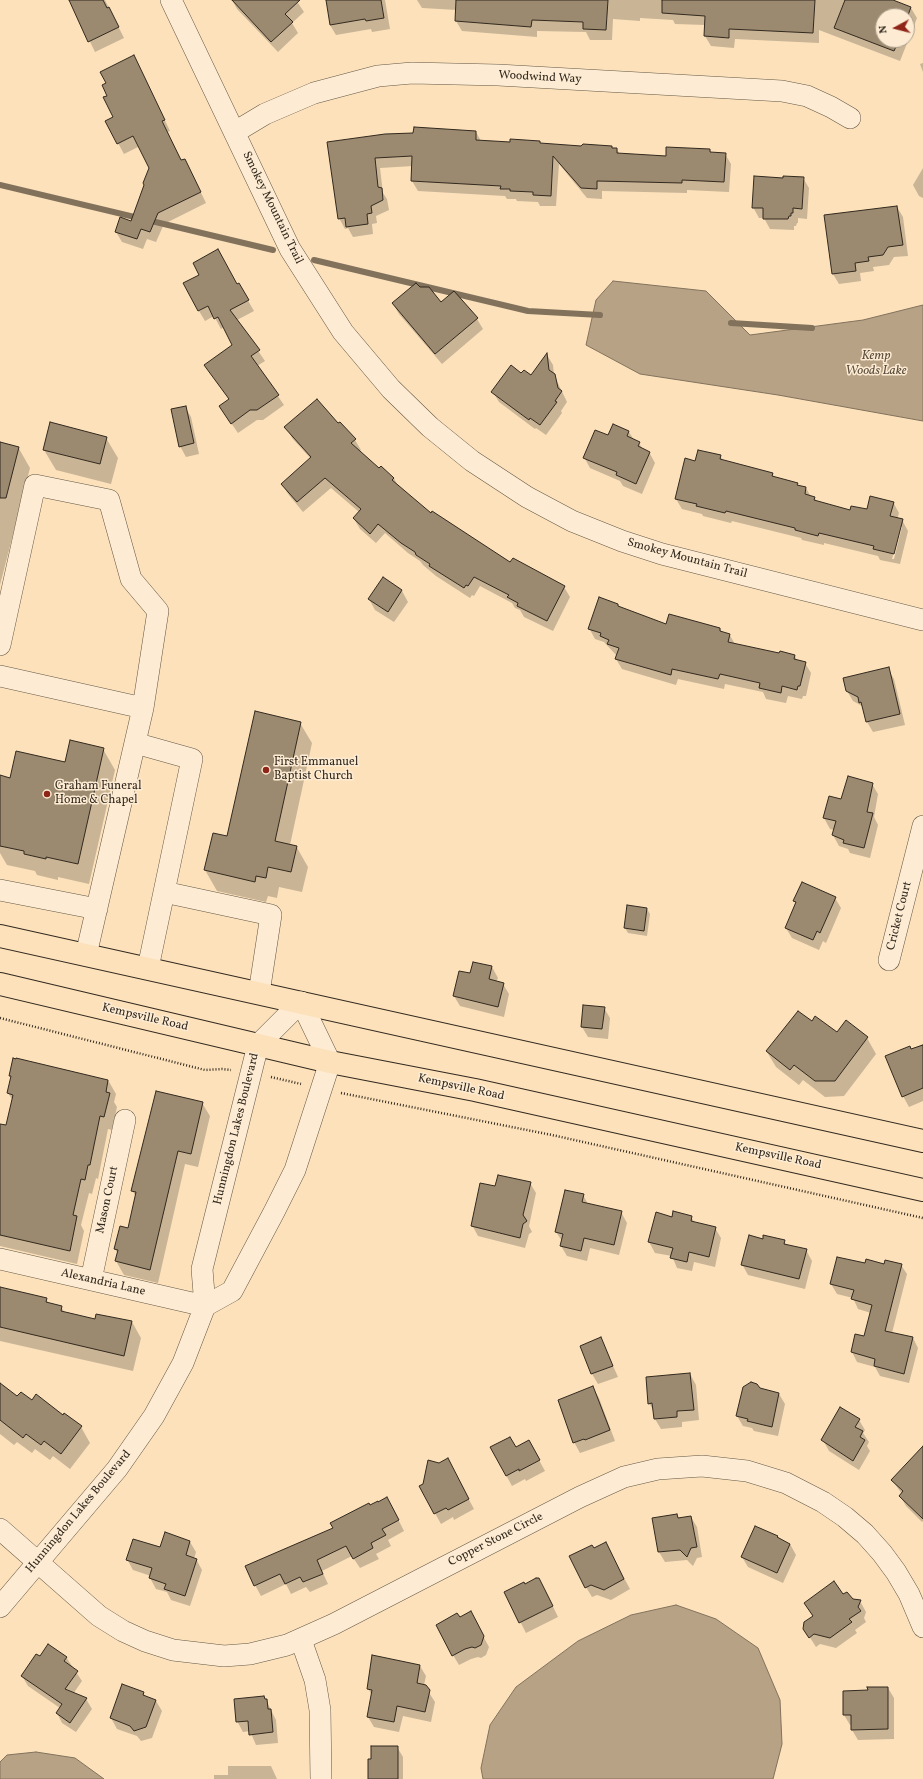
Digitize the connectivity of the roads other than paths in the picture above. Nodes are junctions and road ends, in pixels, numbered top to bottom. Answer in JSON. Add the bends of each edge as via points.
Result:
{"nodes":[{"id":1,"x":171,"y":0,"type":"edge"},
{"id":2,"x":850,"y":118,"type":"dead end"},
{"id":3,"x":235,"y":132,"type":"junction"},
{"id":4,"x":923,"y":620,"type":"edge"},
{"id":5,"x":0,"y":645,"type":"edge"},
{"id":6,"x":0,"y":677,"type":"edge"},
{"id":7,"x":143,"y":708,"type":"junction"},
{"id":8,"x":135,"y":742,"type":"junction"},
{"id":9,"x":923,"y":826,"type":"edge"},
{"id":10,"x":0,"y":890,"type":"edge"},
{"id":11,"x":164,"y":892,"type":"junction"},
{"id":12,"x":97,"y":909,"type":"junction"},
{"id":13,"x":0,"y":936,"type":"edge"},
{"id":14,"x":86,"y":955,"type":"junction"},
{"id":15,"x":889,"y":960,"type":"dead end"},
{"id":16,"x":148,"y":968,"type":"junction"},
{"id":17,"x":0,"y":984,"type":"edge"},
{"id":18,"x":259,"y":993,"type":"junction"},
{"id":19,"x":301,"y":1002,"type":"junction"},
{"id":20,"x":258,"y":1045,"type":"junction"},
{"id":21,"x":330,"y":1062,"type":"junction"},
{"id":22,"x":125,"y":1120,"type":"dead end"},
{"id":23,"x":923,"y":1141,"type":"edge"},
{"id":24,"x":923,"y":1190,"type":"edge"},
{"id":25,"x":0,"y":1259,"type":"edge"},
{"id":26,"x":91,"y":1280,"type":"junction"},
{"id":27,"x":205,"y":1306,"type":"junction"},
{"id":28,"x":0,"y":1529,"type":"edge"},
{"id":29,"x":37,"y":1562,"type":"junction"},
{"id":30,"x":0,"y":1607,"type":"edge"},
{"id":31,"x":923,"y":1628,"type":"edge"},
{"id":32,"x":302,"y":1640,"type":"junction"},
{"id":33,"x":321,"y":1779,"type":"edge"}],
"edges":[{"from":1,"to":3,"type":"street","name":"Smokey Mountain Trail"},
{"from":2,"to":3,"type":"street","name":"Woodwind Way","via":[[807,96],[782,91],[412,73],[378,76],[314,93],[266,114]]},
{"from":3,"to":4,"type":"street","name":"Smokey Mountain Trail","via":[[290,249],[343,332],[391,390],[430,427],[472,461],[527,497],[572,521],[622,541],[662,554]]},
{"from":5,"to":7,"type":"street","via":[[35,485],[109,500],[131,579],[158,611]]},
{"from":6,"to":7,"type":"street"},
{"from":7,"to":8,"type":"street"},
{"from":8,"to":11,"type":"street","via":[[192,758]]},
{"from":8,"to":12,"type":"street"},
{"from":9,"to":15,"type":"street","name":"Cricket Court"},
{"from":10,"to":12,"type":"street"},
{"from":11,"to":16,"type":"street"},
{"from":11,"to":18,"type":"street","via":[[270,915]]},
{"from":12,"to":14,"type":"street"},
{"from":13,"to":14,"type":"main road"},
{"from":14,"to":16,"type":"main road"},
{"from":16,"to":18,"type":"main road"},
{"from":17,"to":20,"type":"main road","name":"Kempsville Road"},
{"from":18,"to":19,"type":"main road"},
{"from":19,"to":20,"type":"street","name":"Hunningdon Lakes Boulevard"},
{"from":19,"to":21,"type":"street"},
{"from":19,"to":23,"type":"main road"},
{"from":20,"to":21,"type":"main road","name":"Kempsville Road"},
{"from":20,"to":27,"type":"street","name":"Hunningdon Lakes Boulevard","via":[[202,1269]]},
{"from":21,"to":24,"type":"main road","name":"Kempsville Road","via":[[475,1090]]},
{"from":21,"to":27,"type":"street","via":[[295,1170],[274,1212],[232,1291]]},
{"from":22,"to":26,"type":"street","name":"Mason Court"},
{"from":25,"to":26,"type":"street","name":"Alexandria Lane"},
{"from":26,"to":27,"type":"street","name":"Alexandria Lane"},
{"from":27,"to":29,"type":"street","name":"Hunningdon Lakes Boulevard","via":[[183,1363],[154,1416],[117,1469]]},
{"from":28,"to":29,"type":"street","name":"Copper Stone Circle"},
{"from":29,"to":30,"type":"street","name":"Hunningdon Lakes Boulevard"},
{"from":29,"to":32,"type":"street","name":"Copper Stone Circle","via":[[99,1616],[123,1631],[173,1650],[224,1656],[250,1654]]},
{"from":31,"to":32,"type":"street","name":"Copper Stone Circle","via":[[909,1594],[896,1572],[873,1543],[845,1517],[823,1502],[786,1483],[747,1471],[702,1466],[658,1469],[624,1477],[580,1497]]},
{"from":32,"to":33,"type":"street","via":[[315,1680],[320,1710]]}]}
